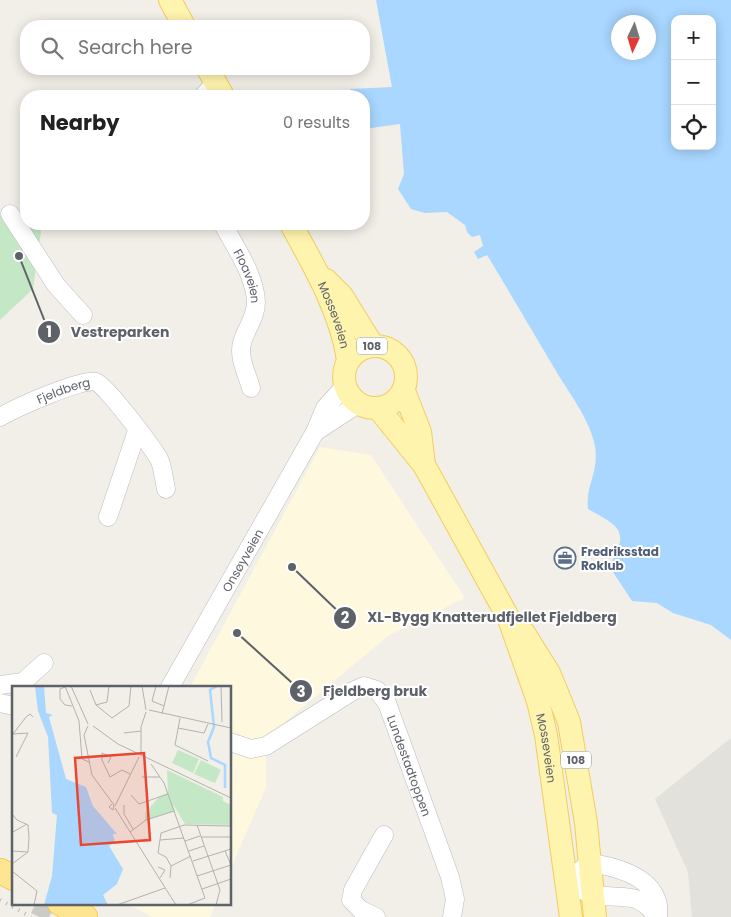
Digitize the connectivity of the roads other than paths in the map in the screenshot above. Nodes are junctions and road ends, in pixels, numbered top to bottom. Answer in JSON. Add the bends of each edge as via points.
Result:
{"nodes":[{"id":1,"x":170,"y":0,"type":"edge"},
{"id":2,"x":181,"y":20,"type":"edge"},
{"id":3,"x":12,"y":214,"type":"edge"},
{"id":4,"x":20,"y":227,"type":"edge"},
{"id":5,"x":22,"y":230,"type":"edge"},
{"id":6,"x":226,"y":230,"type":"edge"},
{"id":7,"x":295,"y":230,"type":"edge"},
{"id":8,"x":317,"y":270,"type":"junction"},
{"id":9,"x":83,"y":316,"type":"dead end"},
{"id":10,"x":374,"y":346,"type":"junction"},
{"id":11,"x":348,"y":360,"type":"junction"},
{"id":12,"x":345,"y":386,"type":"junction"},
{"id":13,"x":252,"y":388,"type":"dead end"},
{"id":14,"x":404,"y":390,"type":"junction"},
{"id":15,"x":368,"y":406,"type":"junction"},
{"id":16,"x":0,"y":417,"type":"edge"},
{"id":17,"x":137,"y":431,"type":"junction"},
{"id":18,"x":315,"y":432,"type":"junction"},
{"id":19,"x":424,"y":465,"type":"junction"},
{"id":20,"x":166,"y":489,"type":"dead end"},
{"id":21,"x":108,"y":517,"type":"dead end"},
{"id":22,"x":509,"y":619,"type":"junction"},
{"id":23,"x":44,"y":663,"type":"dead end"},
{"id":24,"x":0,"y":685,"type":"edge"},
{"id":25,"x":171,"y":686,"type":"edge"},
{"id":26,"x":231,"y":742,"type":"edge"},
{"id":27,"x":384,"y":835,"type":"dead end"},
{"id":28,"x":590,"y":863,"type":"junction"},
{"id":29,"x":0,"y":871,"type":"edge"},
{"id":30,"x":12,"y":877,"type":"edge"},
{"id":31,"x":566,"y":882,"type":"junction"},
{"id":32,"x":593,"y":894,"type":"junction"},
{"id":33,"x":62,"y":904,"type":"edge"},
{"id":34,"x":85,"y":917,"type":"edge"},
{"id":35,"x":376,"y":917,"type":"edge"},
{"id":36,"x":452,"y":917,"type":"edge"},
{"id":37,"x":571,"y":917,"type":"edge"},
{"id":38,"x":595,"y":917,"type":"edge"},
{"id":39,"x":658,"y":917,"type":"edge"}],
"edges":[{"from":1,"to":2,"type":"main road"},
{"from":3,"to":4,"type":"street"},
{"from":5,"to":9,"type":"street","via":[[56,285]]},
{"from":6,"to":13,"type":"street","name":"Floaveien","via":[[254,288],[255,311],[241,349]]},
{"from":7,"to":8,"type":"main road","name":"Mosseveien","number":"108"},
{"from":8,"to":10,"type":"main road","name":"Mosseveien","number":"108","via":[[342,296]]},
{"from":8,"to":11,"type":"main road","name":"Mosseveien","number":"108","via":[[346,344]]},
{"from":10,"to":11,"type":"main road","number":"108","via":[[364,347]]},
{"from":10,"to":14,"type":"main road","number":"108","via":[[389,349],[399,357],[405,368]]},
{"from":11,"to":12,"type":"main road","number":"108","via":[[344,372]]},
{"from":12,"to":15,"type":"main road","number":"108","via":[[350,396]]},
{"from":12,"to":18,"type":"street","name":"Onsøyveien","via":[[325,408]]},
{"from":14,"to":15,"type":"main road","via":[[388,405]]},
{"from":14,"to":19,"type":"main road","name":"Mosseveien","number":"108","via":[[420,432]]},
{"from":15,"to":18,"type":"street","name":"Onsøyveien"},
{"from":15,"to":19,"type":"main road","name":"Mosseveien","number":"108"},
{"from":16,"to":17,"type":"street","name":"Fjeldberg","via":[[88,381],[98,382],[114,398]]},
{"from":17,"to":20,"type":"street","name":"Fjeldberg","via":[[160,460]]},
{"from":17,"to":21,"type":"street"},
{"from":18,"to":25,"type":"street","name":"Onsøyveien"},
{"from":19,"to":22,"type":"main road","name":"Mosseveien","number":"108"},
{"from":22,"to":28,"type":"main road","name":"Mosseveien","number":"108","via":[[528,637],[549,673],[569,722]]},
{"from":22,"to":31,"type":"main road","name":"Mosseveien","number":"108","via":[[538,701],[546,735]]},
{"from":23,"to":24,"type":"street","via":[[23,682]]},
{"from":26,"to":36,"type":"street","name":"Lundestadtoppen","via":[[251,748],[266,746],[353,691],[364,686],[377,690],[386,703],[450,877],[455,899]]},
{"from":27,"to":35,"type":"street","via":[[353,890],[351,900],[361,910]]},
{"from":28,"to":31,"type":"street"},
{"from":28,"to":32,"type":"main road","name":"Mosseveien","number":"108"},
{"from":28,"to":39,"type":"street","via":[[612,866],[649,886],[658,902]]},
{"from":29,"to":30,"type":"highway"},
{"from":31,"to":32,"type":"street"},
{"from":31,"to":37,"type":"main road","name":"Mosseveien","number":"108"},
{"from":32,"to":38,"type":"main road","name":"Mosseveien","number":"108"},
{"from":32,"to":39,"type":"street","via":[[632,897],[646,903]]},
{"from":33,"to":34,"type":"highway"}]}
